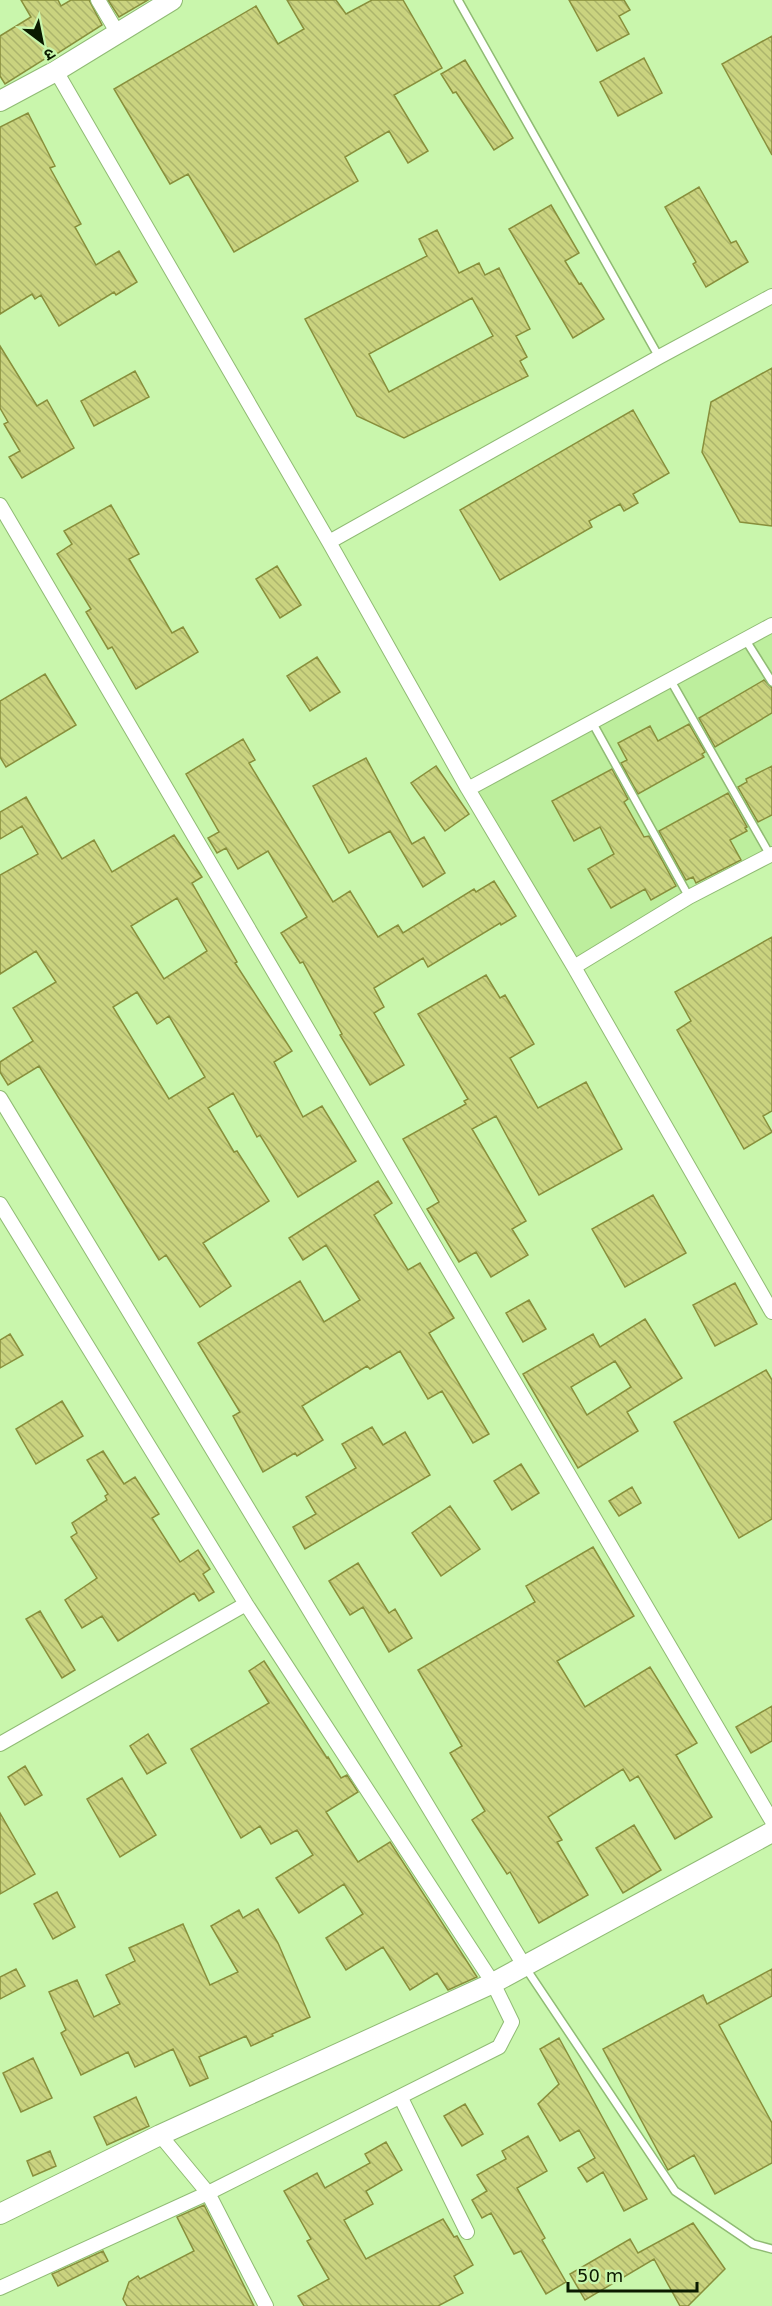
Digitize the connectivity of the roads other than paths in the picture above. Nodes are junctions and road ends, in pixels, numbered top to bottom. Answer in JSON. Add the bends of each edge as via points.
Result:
{"nodes":[{"id":1,"x":98,"y":0,"type":"edge"},
{"id":2,"x":172,"y":0,"type":"edge"},
{"id":3,"x":458,"y":0,"type":"edge"},
{"id":4,"x":117,"y":32,"type":"junction"},
{"id":5,"x":56,"y":70,"type":"junction"},
{"id":6,"x":0,"y":101,"type":"edge"},
{"id":7,"x":772,"y":296,"type":"edge"},
{"id":8,"x":659,"y":357,"type":"junction"},
{"id":9,"x":0,"y":506,"type":"edge"},
{"id":10,"x":329,"y":542,"type":"junction"},
{"id":11,"x":772,"y":625,"type":"edge"},
{"id":12,"x":745,"y":639,"type":"junction"},
{"id":13,"x":671,"y":681,"type":"junction"},
{"id":14,"x":772,"y":682,"type":"edge"},
{"id":15,"x":592,"y":722,"type":"junction"},
{"id":16,"x":468,"y":789,"type":"junction"},
{"id":17,"x":771,"y":855,"type":"edge"},
{"id":18,"x":689,"y":897,"type":"junction"},
{"id":19,"x":574,"y":967,"type":"junction"},
{"id":20,"x":0,"y":1098,"type":"edge"},
{"id":21,"x":0,"y":1204,"type":"edge"},
{"id":22,"x":772,"y":1312,"type":"edge"},
{"id":23,"x":246,"y":1604,"type":"junction"},
{"id":24,"x":0,"y":1744,"type":"edge"},
{"id":25,"x":772,"y":1821,"type":"edge"},
{"id":26,"x":772,"y":1832,"type":"edge"},
{"id":27,"x":525,"y":1967,"type":"junction"},
{"id":28,"x":493,"y":1983,"type":"junction"},
{"id":29,"x":401,"y":2098,"type":"junction"},
{"id":30,"x":160,"y":2135,"type":"junction"},
{"id":31,"x":208,"y":2193,"type":"junction"},
{"id":32,"x":0,"y":2214,"type":"edge"},
{"id":33,"x":467,"y":2232,"type":"dead end"},
{"id":34,"x":772,"y":2249,"type":"edge"},
{"id":35,"x":0,"y":2288,"type":"edge"},
{"id":36,"x":266,"y":2306,"type":"edge"}],
"edges":[{"from":1,"to":4,"type":"street"},
{"from":2,"to":4,"type":"street"},
{"from":3,"to":8,"type":"lane"},
{"from":4,"to":5,"type":"street"},
{"from":5,"to":6,"type":"street"},
{"from":5,"to":10,"type":"street"},
{"from":7,"to":8,"type":"street"},
{"from":8,"to":10,"type":"street"},
{"from":9,"to":25,"type":"street"},
{"from":10,"to":16,"type":"street"},
{"from":11,"to":12,"type":"street"},
{"from":12,"to":13,"type":"street"},
{"from":12,"to":14,"type":"lane"},
{"from":13,"to":15,"type":"street"},
{"from":13,"to":17,"type":"lane"},
{"from":15,"to":16,"type":"street"},
{"from":15,"to":18,"type":"lane"},
{"from":16,"to":19,"type":"street"},
{"from":17,"to":18,"type":"street"},
{"from":18,"to":19,"type":"street"},
{"from":19,"to":22,"type":"street"},
{"from":20,"to":27,"type":"street"},
{"from":21,"to":23,"type":"street"},
{"from":23,"to":24,"type":"street"},
{"from":23,"to":28,"type":"street"},
{"from":26,"to":27,"type":"street"},
{"from":27,"to":28,"type":"street"},
{"from":27,"to":34,"type":"lane","via":[[675,2191],[753,2244]]},
{"from":28,"to":29,"type":"street","via":[[512,2022],[500,2047]]},
{"from":28,"to":30,"type":"street"},
{"from":29,"to":31,"type":"street"},
{"from":29,"to":33,"type":"street"},
{"from":30,"to":31,"type":"street"},
{"from":30,"to":32,"type":"street"},
{"from":31,"to":35,"type":"street"},
{"from":31,"to":36,"type":"street"}]}
